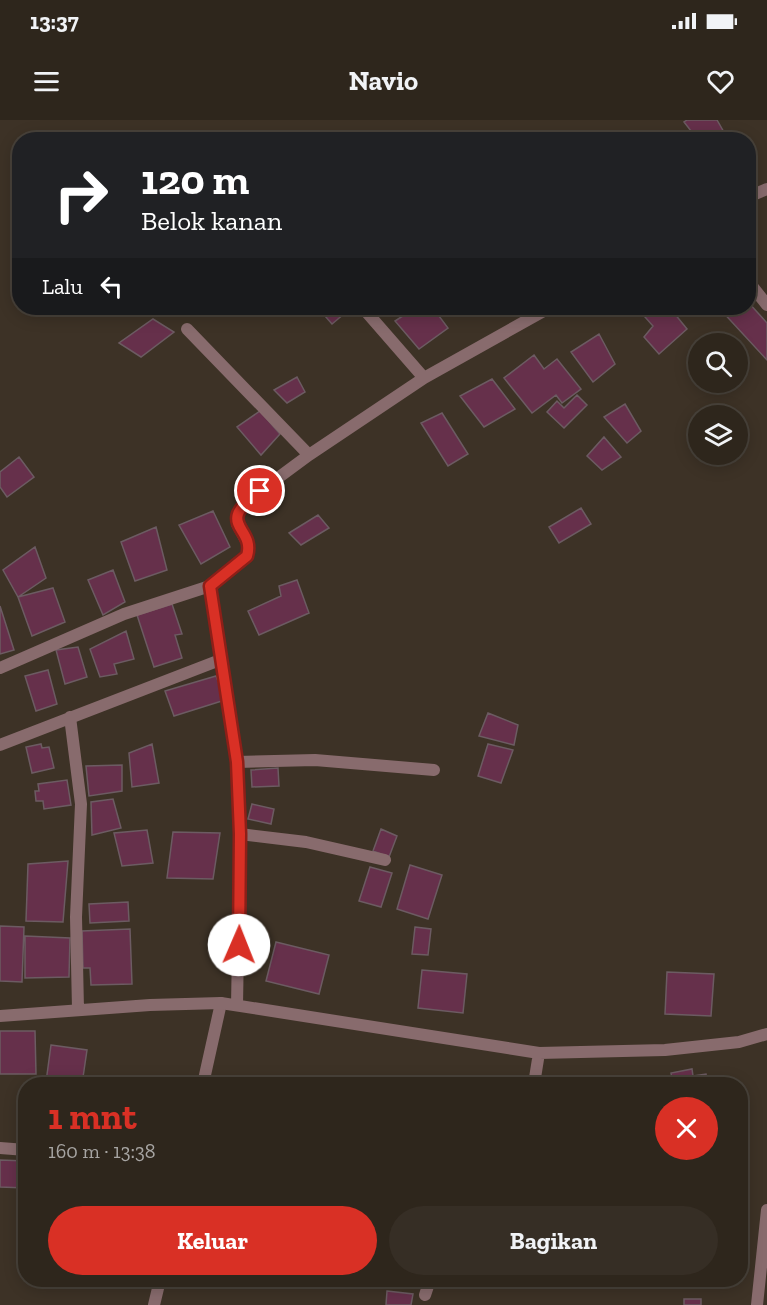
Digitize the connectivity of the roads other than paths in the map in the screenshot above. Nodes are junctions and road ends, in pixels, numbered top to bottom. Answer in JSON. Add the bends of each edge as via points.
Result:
{"nodes":[{"id":1,"x":756,"y":291,"type":"edge"},
{"id":2,"x":767,"y":305,"type":"edge"},
{"id":3,"x":369,"y":315,"type":"edge"},
{"id":4,"x":536,"y":315,"type":"edge"},
{"id":5,"x":187,"y":329,"type":"dead end"},
{"id":6,"x":424,"y":378,"type":"junction"},
{"id":7,"x":309,"y":455,"type":"junction"},
{"id":8,"x":210,"y":586,"type":"junction"},
{"id":9,"x":220,"y":660,"type":"junction"},
{"id":10,"x":0,"y":668,"type":"edge"},
{"id":11,"x":70,"y":717,"type":"junction"},
{"id":12,"x":0,"y":745,"type":"edge"},
{"id":13,"x":237,"y":762,"type":"junction"},
{"id":14,"x":434,"y":770,"type":"dead end"},
{"id":15,"x":240,"y":834,"type":"junction"},
{"id":16,"x":386,"y":860,"type":"dead end"},
{"id":17,"x":221,"y":1004,"type":"junction"},
{"id":18,"x":237,"y":1005,"type":"junction"},
{"id":19,"x":78,"y":1009,"type":"junction"},
{"id":20,"x":0,"y":1016,"type":"edge"},
{"id":21,"x":767,"y":1034,"type":"edge"},
{"id":22,"x":539,"y":1053,"type":"junction"},
{"id":23,"x":205,"y":1077,"type":"edge"},
{"id":24,"x":535,"y":1077,"type":"edge"},
{"id":25,"x":0,"y":1148,"type":"edge"},
{"id":26,"x":18,"y":1149,"type":"edge"},
{"id":27,"x":767,"y":1210,"type":"edge"},
{"id":28,"x":158,"y":1287,"type":"edge"},
{"id":29,"x":427,"y":1287,"type":"edge"},
{"id":30,"x":425,"y":1295,"type":"dead end"},
{"id":31,"x":154,"y":1305,"type":"edge"},
{"id":32,"x":757,"y":1305,"type":"edge"}],
"edges":[{"from":1,"to":2,"type":"street"},
{"from":3,"to":6,"type":"street"},
{"from":4,"to":6,"type":"street"},
{"from":5,"to":7,"type":"street"},
{"from":6,"to":7,"type":"street"},
{"from":7,"to":8,"type":"street","via":[[244,503],[237,524],[249,546],[247,556]]},
{"from":8,"to":9,"type":"street"},
{"from":8,"to":10,"type":"street","via":[[124,614]]},
{"from":9,"to":11,"type":"street"},
{"from":9,"to":13,"type":"street"},
{"from":11,"to":12,"type":"street"},
{"from":11,"to":19,"type":"street","via":[[81,804],[76,917]]},
{"from":13,"to":14,"type":"street","via":[[315,760]]},
{"from":13,"to":15,"type":"street"},
{"from":15,"to":16,"type":"street","via":[[306,842]]},
{"from":15,"to":18,"type":"street"},
{"from":17,"to":18,"type":"street"},
{"from":17,"to":19,"type":"street"},
{"from":17,"to":23,"type":"street"},
{"from":18,"to":22,"type":"street"},
{"from":19,"to":20,"type":"street"},
{"from":21,"to":22,"type":"street","via":[[739,1042],[665,1050]]},
{"from":22,"to":24,"type":"street"},
{"from":25,"to":26,"type":"street"},
{"from":27,"to":32,"type":"street"},
{"from":28,"to":31,"type":"street"},
{"from":29,"to":30,"type":"street"}]}
